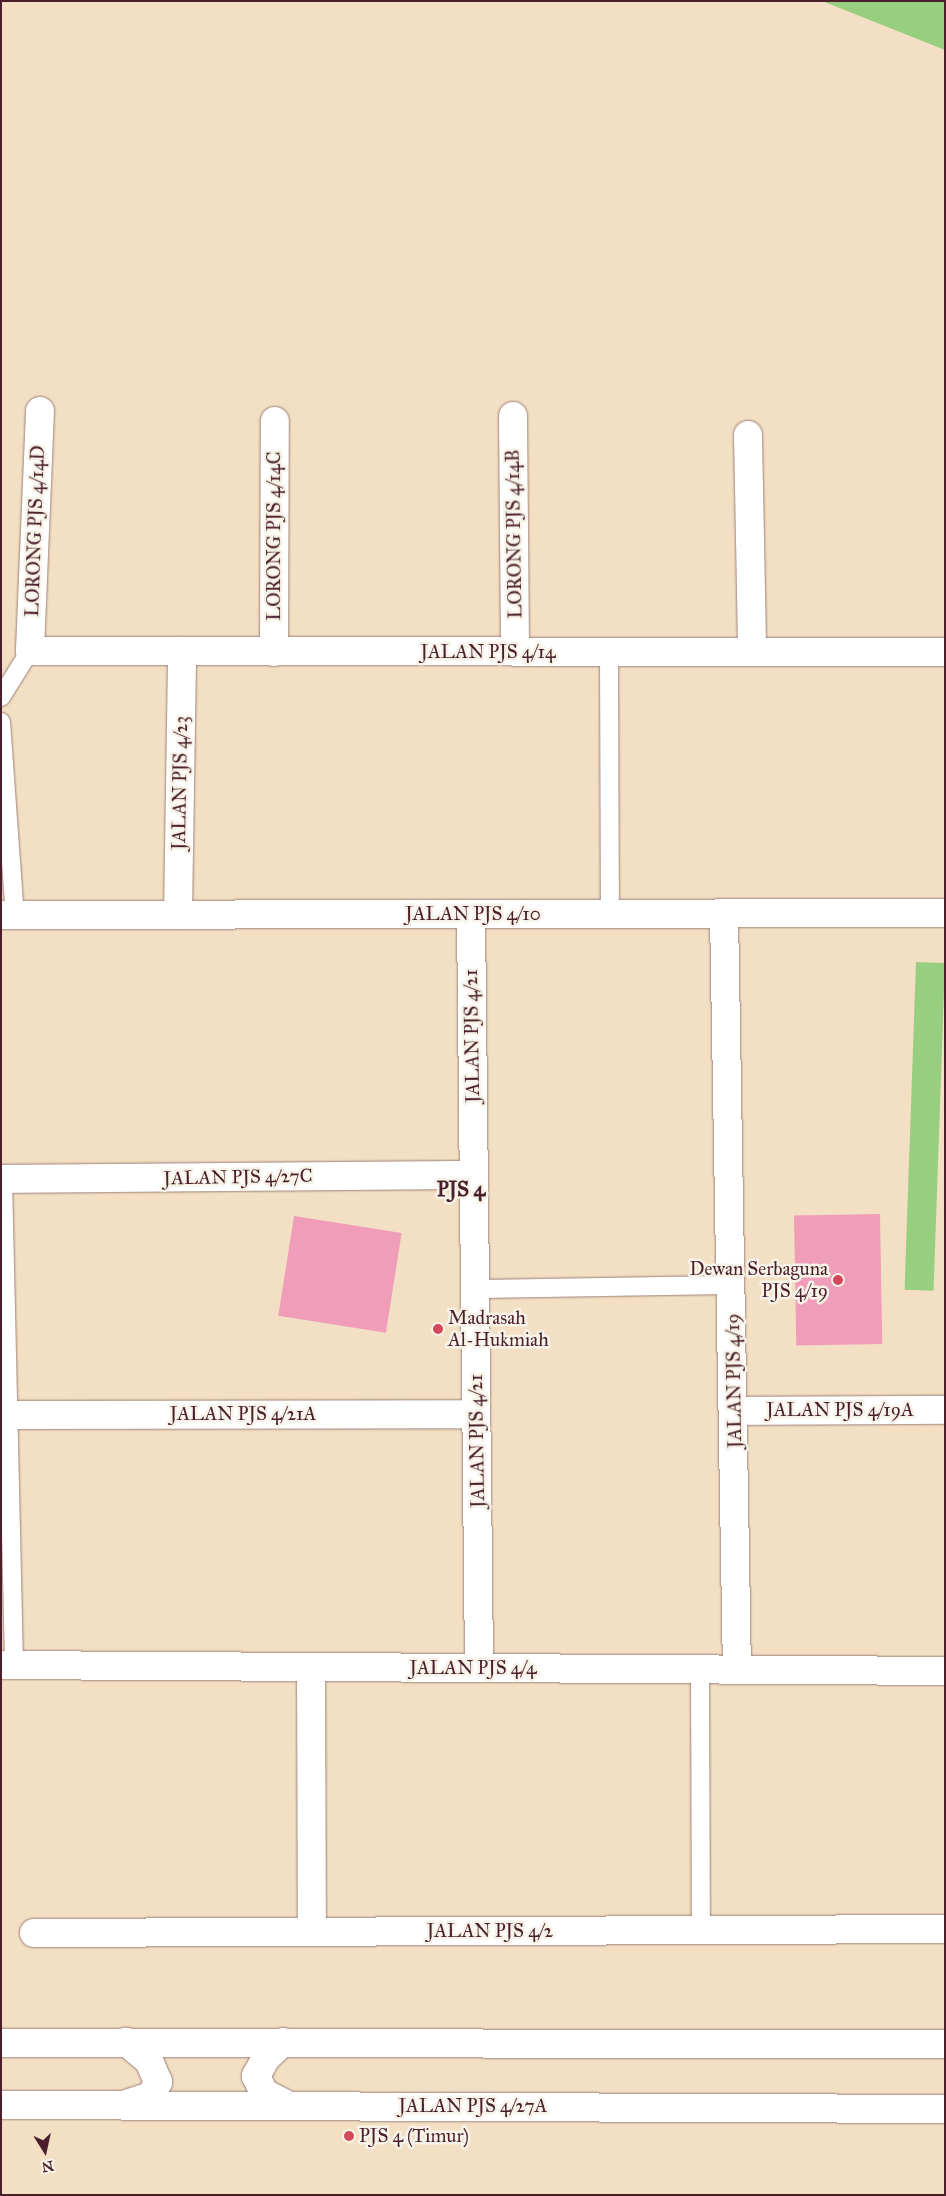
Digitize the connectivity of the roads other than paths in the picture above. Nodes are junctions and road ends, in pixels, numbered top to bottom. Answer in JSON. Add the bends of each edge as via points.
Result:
{"nodes":[{"id":1,"x":40,"y":411,"type":"dead end"},
{"id":2,"x":513,"y":416,"type":"dead end"},
{"id":3,"x":274,"y":421,"type":"dead end"},
{"id":4,"x":748,"y":435,"type":"dead end"},
{"id":5,"x":30,"y":651,"type":"junction"},
{"id":6,"x":182,"y":651,"type":"junction"},
{"id":7,"x":274,"y":652,"type":"junction"},
{"id":8,"x":515,"y":652,"type":"junction"},
{"id":9,"x":609,"y":652,"type":"junction"},
{"id":10,"x":752,"y":652,"type":"junction"},
{"id":11,"x":945,"y":652,"type":"edge"},
{"id":12,"x":1,"y":697,"type":"edge"},
{"id":13,"x":1,"y":722,"type":"edge"},
{"id":14,"x":724,"y":913,"type":"junction"},
{"id":15,"x":945,"y":913,"type":"edge"},
{"id":16,"x":470,"y":914,"type":"junction"},
{"id":17,"x":610,"y":914,"type":"junction"},
{"id":18,"x":8,"y":915,"type":"edge"},
{"id":19,"x":178,"y":915,"type":"junction"},
{"id":20,"x":474,"y":1174,"type":"junction"},
{"id":21,"x":2,"y":1179,"type":"edge"},
{"id":22,"x":732,"y":1285,"type":"junction"},
{"id":23,"x":475,"y":1289,"type":"junction"},
{"id":24,"x":945,"y":1410,"type":"edge"},
{"id":25,"x":734,"y":1411,"type":"junction"},
{"id":26,"x":476,"y":1414,"type":"junction"},
{"id":27,"x":8,"y":1415,"type":"junction"},
{"id":28,"x":8,"y":1665,"type":"edge"},
{"id":29,"x":311,"y":1667,"type":"junction"},
{"id":30,"x":479,"y":1668,"type":"junction"},
{"id":31,"x":700,"y":1669,"type":"junction"},
{"id":32,"x":737,"y":1670,"type":"junction"},
{"id":33,"x":945,"y":1670,"type":"edge"},
{"id":34,"x":945,"y":1929,"type":"edge"},
{"id":35,"x":701,"y":1930,"type":"junction"},
{"id":36,"x":312,"y":1931,"type":"junction"},
{"id":37,"x":34,"y":1933,"type":"dead end"},
{"id":38,"x":126,"y":2042,"type":"junction"},
{"id":39,"x":283,"y":2042,"type":"junction"},
{"id":40,"x":1,"y":2043,"type":"edge"},
{"id":41,"x":945,"y":2044,"type":"edge"},
{"id":42,"x":126,"y":2104,"type":"junction"},
{"id":43,"x":1,"y":2105,"type":"edge"},
{"id":44,"x":288,"y":2105,"type":"junction"},
{"id":45,"x":945,"y":2108,"type":"edge"}],
"edges":[{"from":1,"to":5,"type":"street","name":"LORONG PJS 4/14D"},
{"from":2,"to":8,"type":"street","name":"LORONG PJS 4/14B"},
{"from":3,"to":7,"type":"street","name":"LORONG PJS 4/14C"},
{"from":4,"to":10,"type":"street"},
{"from":5,"to":6,"type":"street","name":"JALAN PJS 4/14"},
{"from":5,"to":12,"type":"lane"},
{"from":6,"to":7,"type":"street","name":"JALAN PJS 4/14"},
{"from":6,"to":19,"type":"street","name":"JALAN PJS 4/23"},
{"from":7,"to":8,"type":"street","name":"JALAN PJS 4/14"},
{"from":8,"to":9,"type":"street","name":"JALAN PJS 4/14"},
{"from":9,"to":10,"type":"street","name":"JALAN PJS 4/14"},
{"from":9,"to":17,"type":"lane"},
{"from":10,"to":11,"type":"street","name":"JALAN PJS 4/14"},
{"from":13,"to":18,"type":"lane"},
{"from":14,"to":15,"type":"street","name":"JALAN PJS 4/10"},
{"from":14,"to":17,"type":"street","name":"JALAN PJS 4/10"},
{"from":14,"to":22,"type":"street","name":"JALAN PJS 4/19"},
{"from":16,"to":17,"type":"street","name":"JALAN PJS 4/10"},
{"from":16,"to":19,"type":"street","name":"JALAN PJS 4/10"},
{"from":16,"to":20,"type":"street","name":"JALAN PJS 4/21"},
{"from":18,"to":19,"type":"street","name":"JALAN PJS 4/10"},
{"from":20,"to":21,"type":"street","name":"JALAN PJS 4/27C"},
{"from":20,"to":23,"type":"street","name":"JALAN PJS 4/21"},
{"from":21,"to":27,"type":"lane"},
{"from":22,"to":23,"type":"lane"},
{"from":22,"to":25,"type":"street","name":"JALAN PJS 4/19"},
{"from":23,"to":26,"type":"street","name":"JALAN PJS 4/21"},
{"from":24,"to":25,"type":"street","name":"JALAN PJS 4/19A"},
{"from":25,"to":32,"type":"street","name":"JALAN PJS 4/19"},
{"from":26,"to":27,"type":"street","name":"JALAN PJS 4/21A"},
{"from":26,"to":30,"type":"street","name":"JALAN PJS 4/21"},
{"from":27,"to":28,"type":"lane"},
{"from":28,"to":29,"type":"street","name":"JALAN PJS 4/4"},
{"from":29,"to":30,"type":"street","name":"JALAN PJS 4/4"},
{"from":29,"to":36,"type":"street"},
{"from":30,"to":31,"type":"street","name":"JALAN PJS 4/4"},
{"from":31,"to":32,"type":"street","name":"JALAN PJS 4/4"},
{"from":31,"to":35,"type":"lane"},
{"from":32,"to":33,"type":"street","name":"JALAN PJS 4/4"},
{"from":34,"to":35,"type":"street","name":"JALAN PJS 4/2"},
{"from":35,"to":36,"type":"street","name":"JALAN PJS 4/2"},
{"from":36,"to":37,"type":"street","name":"JALAN PJS 4/2"},
{"from":38,"to":39,"type":"street"},
{"from":38,"to":40,"type":"street"},
{"from":38,"to":42,"type":"street","via":[[149,2061],[158,2082],[151,2096]]},
{"from":39,"to":41,"type":"street"},
{"from":39,"to":44,"type":"street","via":[[266,2058],[256,2076],[264,2093]]},
{"from":42,"to":43,"type":"street","name":"JALAN PJS 4/27A"},
{"from":42,"to":44,"type":"street","name":"JALAN PJS 4/27A"},
{"from":44,"to":45,"type":"street","name":"JALAN PJS 4/27A"}]}
